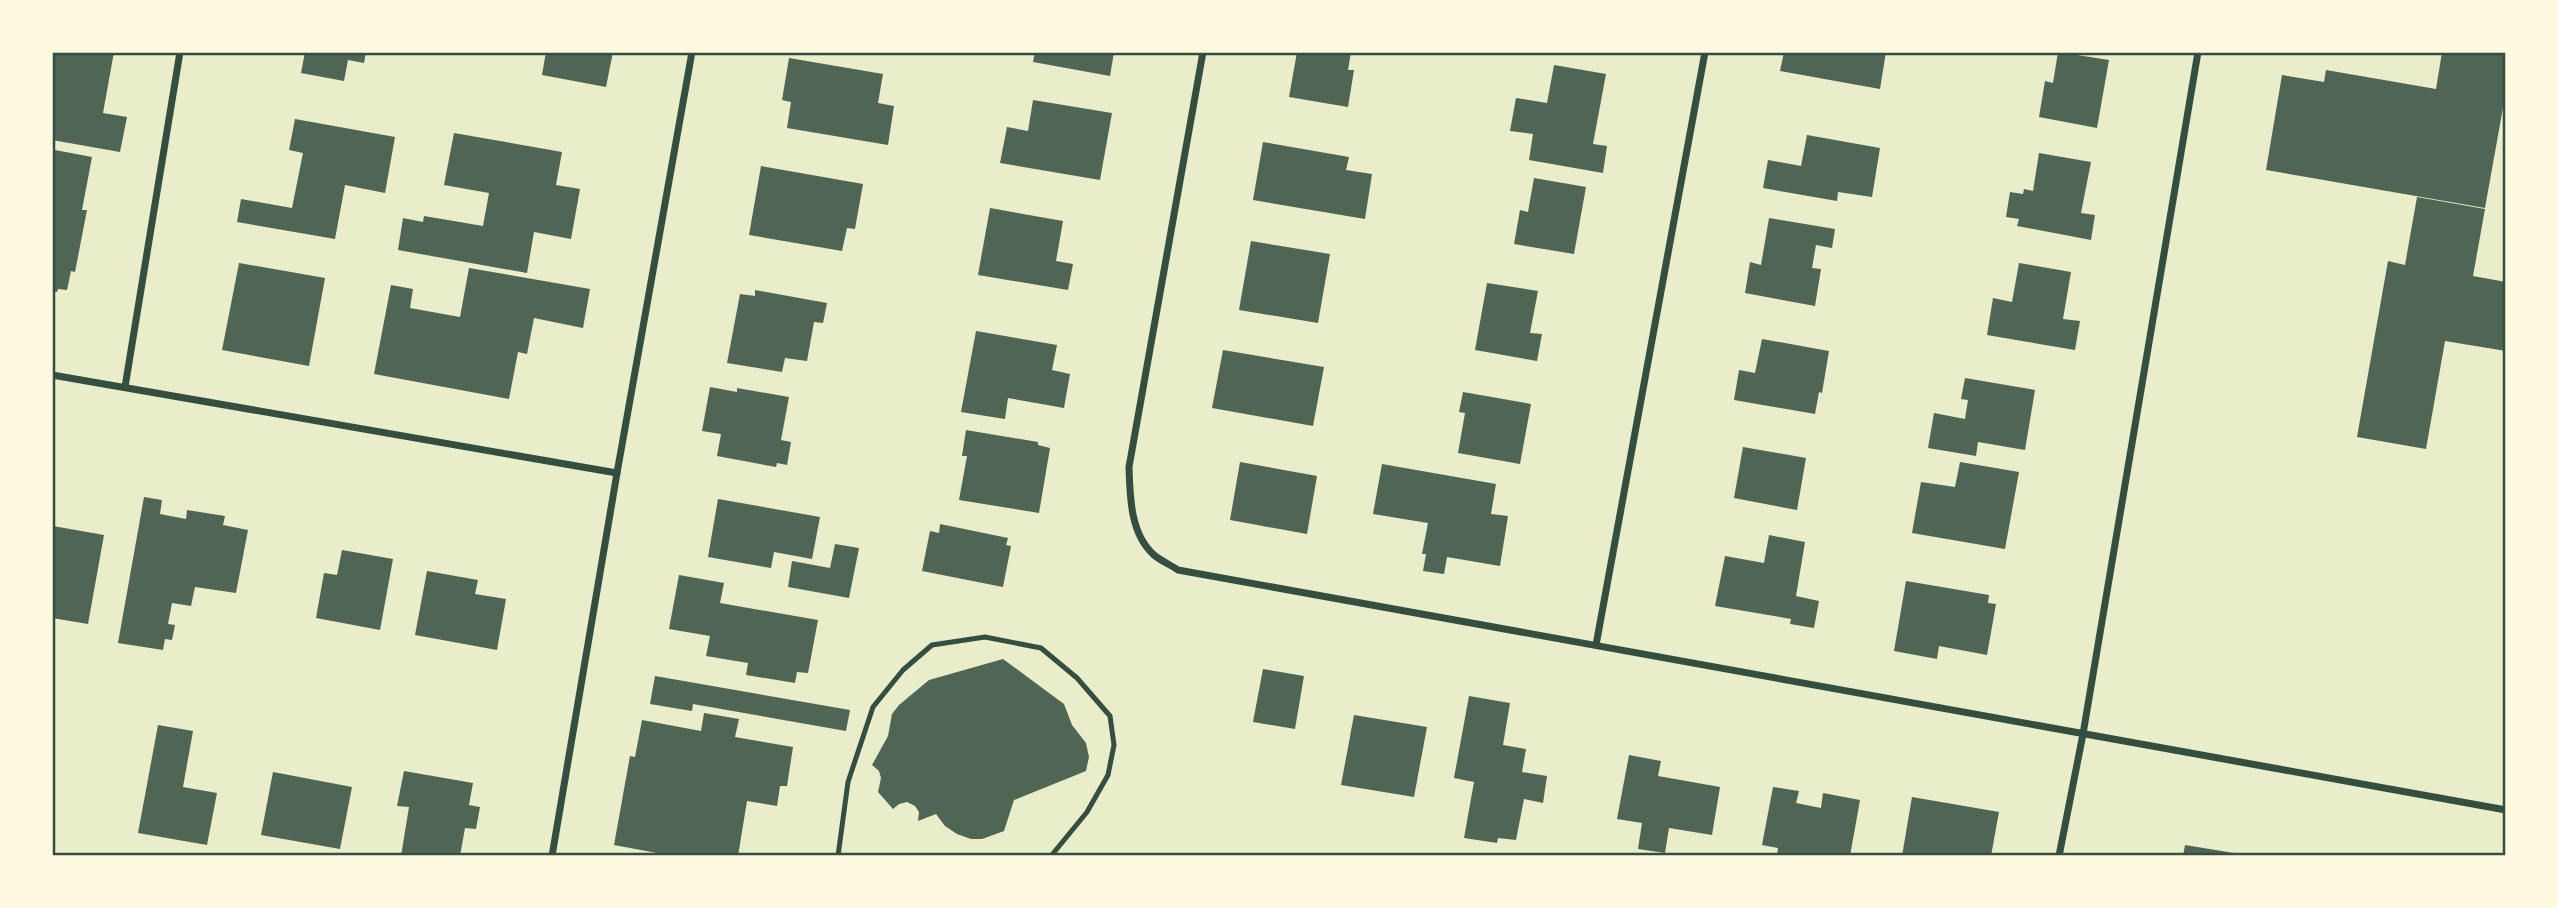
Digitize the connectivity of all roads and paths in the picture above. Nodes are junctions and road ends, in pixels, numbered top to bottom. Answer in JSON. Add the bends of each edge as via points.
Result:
{"nodes":[{"id":1,"x":180,"y":52,"type":"edge"},
{"id":2,"x":692,"y":52,"type":"edge"},
{"id":3,"x":1203,"y":52,"type":"edge"},
{"id":4,"x":1705,"y":52,"type":"edge"},
{"id":5,"x":2198,"y":52,"type":"edge"},
{"id":6,"x":52,"y":375,"type":"edge"},
{"id":7,"x":125,"y":387,"type":"junction"},
{"id":8,"x":617,"y":473,"type":"junction"},
{"id":9,"x":1596,"y":645,"type":"junction"},
{"id":10,"x":2083,"y":734,"type":"junction"},
{"id":11,"x":2505,"y":810,"type":"edge"},
{"id":12,"x":552,"y":856,"type":"edge"},
{"id":13,"x":838,"y":856,"type":"edge"},
{"id":14,"x":1051,"y":856,"type":"edge"},
{"id":15,"x":2059,"y":856,"type":"edge"}],
"edges":[{"from":1,"to":7,"type":"street"},
{"from":2,"to":8,"type":"street"},
{"from":3,"to":9,"type":"street","via":[[1129,467],[1130,495],[1141,538],[1154,556],[1178,570]]},
{"from":4,"to":9,"type":"street"},
{"from":5,"to":10,"type":"street"},
{"from":6,"to":7,"type":"street"},
{"from":7,"to":8,"type":"street"},
{"from":8,"to":12,"type":"street"},
{"from":9,"to":10,"type":"street"},
{"from":10,"to":11,"type":"street"},
{"from":10,"to":15,"type":"street"},
{"from":13,"to":14,"type":"lane","via":[[848,782],[873,707],[903,670],[932,645],[985,636],[1041,648],[1077,678],[1110,716],[1114,745],[1108,775],[1087,811]]}]}
